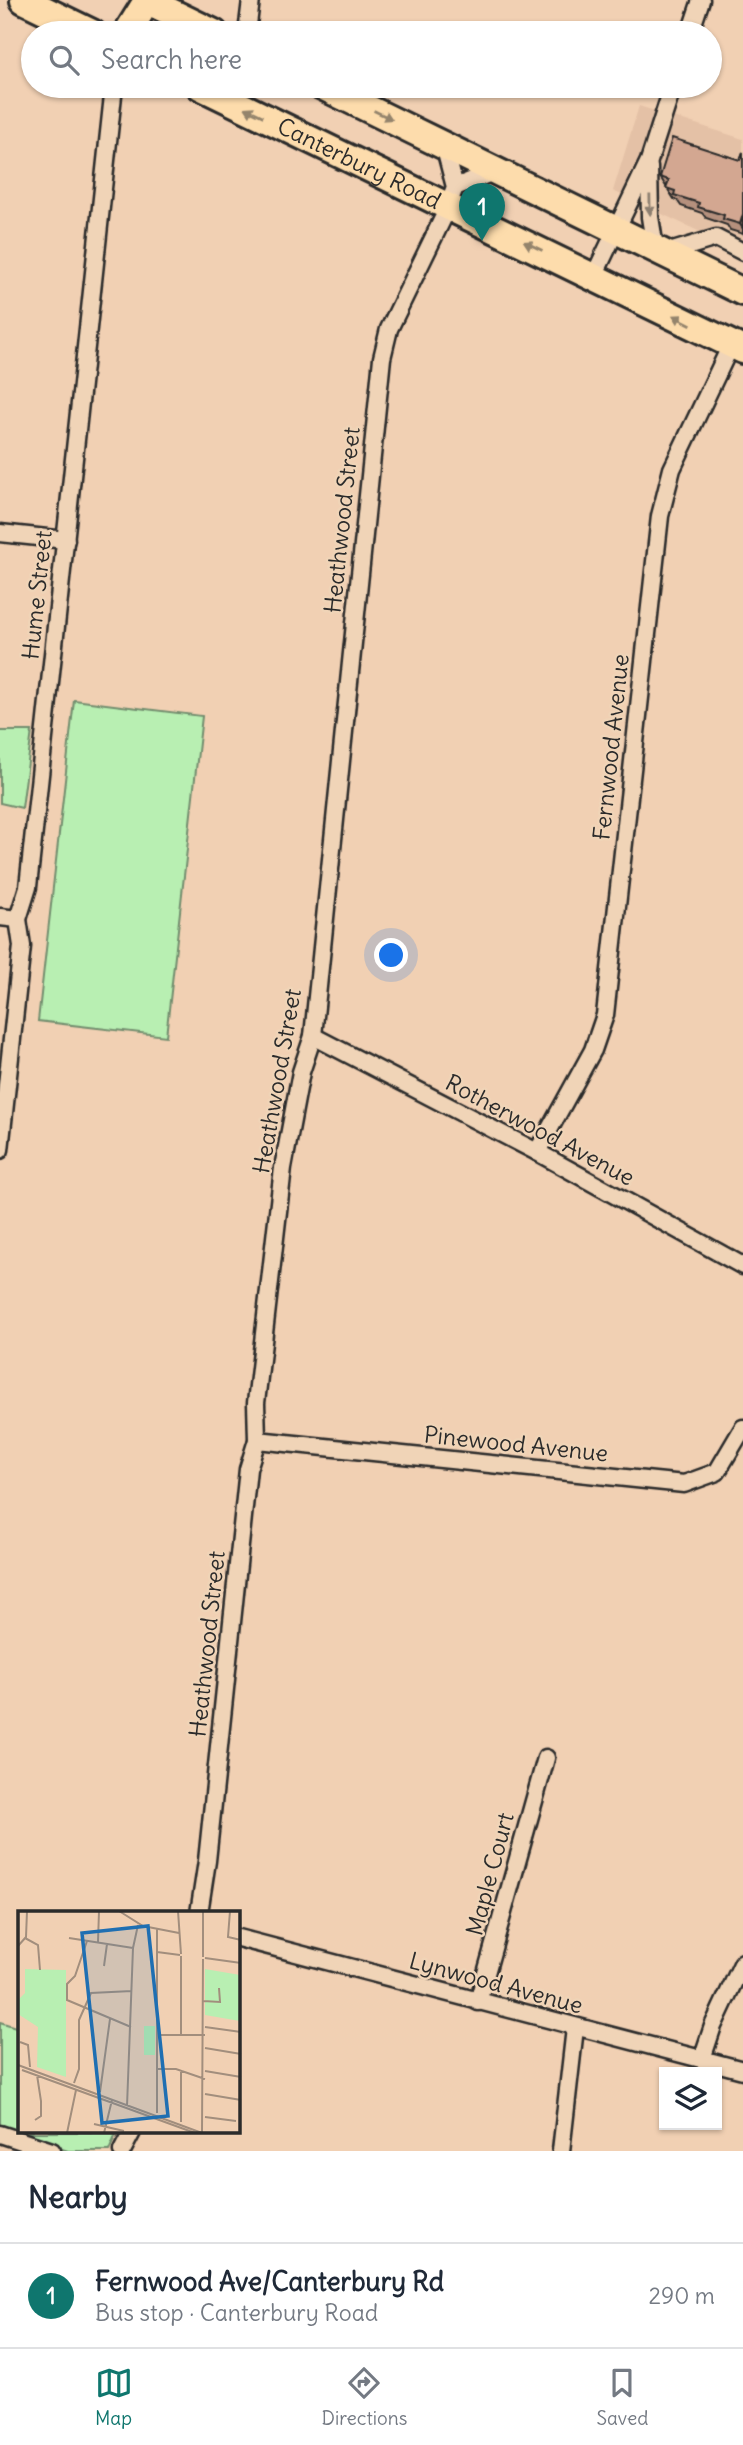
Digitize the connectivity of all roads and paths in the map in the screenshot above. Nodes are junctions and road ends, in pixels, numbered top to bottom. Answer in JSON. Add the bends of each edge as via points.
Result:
{"nodes":[{"id":1,"x":24,"y":0,"type":"edge"},
{"id":2,"x":147,"y":0,"type":"edge"},
{"id":3,"x":251,"y":0,"type":"edge"},
{"id":4,"x":701,"y":0,"type":"edge"},
{"id":5,"x":67,"y":21,"type":"edge"},
{"id":6,"x":134,"y":21,"type":"edge"},
{"id":7,"x":190,"y":21,"type":"edge"},
{"id":8,"x":248,"y":21,"type":"edge"},
{"id":9,"x":694,"y":21,"type":"edge"},
{"id":10,"x":113,"y":98,"type":"edge"},
{"id":11,"x":227,"y":98,"type":"edge"},
{"id":12,"x":347,"y":98,"type":"edge"},
{"id":13,"x":669,"y":98,"type":"edge"},
{"id":14,"x":444,"y":145,"type":"junction"},
{"id":15,"x":649,"y":161,"type":"junction"},
{"id":16,"x":496,"y":171,"type":"junction"},
{"id":17,"x":451,"y":196,"type":"junction"},
{"id":18,"x":616,"y":229,"type":"junction"},
{"id":19,"x":661,"y":251,"type":"junction"},
{"id":20,"x":743,"y":252,"type":"edge"},
{"id":21,"x":594,"y":276,"type":"junction"},
{"id":22,"x":743,"y":292,"type":"edge"},
{"id":23,"x":737,"y":347,"type":"edge"},
{"id":24,"x":0,"y":533,"type":"edge"},
{"id":25,"x":66,"y":540,"type":"junction"},
{"id":26,"x":0,"y":917,"type":"edge"},
{"id":27,"x":18,"y":919,"type":"junction"},
{"id":28,"x":313,"y":1036,"type":"junction"},
{"id":29,"x":0,"y":1150,"type":"edge"},
{"id":30,"x":537,"y":1152,"type":"junction"},
{"id":31,"x":743,"y":1266,"type":"edge"},
{"id":32,"x":743,"y":1428,"type":"edge"},
{"id":33,"x":257,"y":1440,"type":"junction"},
{"id":34,"x":545,"y":1758,"type":"dead end"},
{"id":35,"x":199,"y":1911,"type":"edge"},
{"id":36,"x":240,"y":1939,"type":"edge"},
{"id":37,"x":743,"y":1962,"type":"edge"},
{"id":38,"x":478,"y":2002,"type":"junction"},
{"id":39,"x":575,"y":2028,"type":"junction"},
{"id":40,"x":702,"y":2059,"type":"junction"},
{"id":41,"x":743,"y":2070,"type":"edge"},
{"id":42,"x":131,"y":2134,"type":"edge"},
{"id":43,"x":7,"y":2141,"type":"edge"},
{"id":44,"x":52,"y":2151,"type":"edge"},
{"id":45,"x":121,"y":2151,"type":"edge"},
{"id":46,"x":561,"y":2151,"type":"edge"}],
"edges":[{"from":1,"to":5,"type":"main road"},
{"from":2,"to":6,"type":"main road"},
{"from":2,"to":7,"type":"main road"},
{"from":3,"to":8,"type":"street"},
{"from":4,"to":9,"type":"street"},
{"from":10,"to":25,"type":"street","name":"Hume Street"},
{"from":17,"to":11,"type":"main road","name":"Canterbury Road","one_way":true},
{"from":12,"to":14,"type":"main road","one_way":true},
{"from":13,"to":15,"type":"street"},
{"from":14,"to":16,"type":"main road"},
{"from":14,"to":17,"type":"street"},
{"from":15,"to":18,"type":"street"},
{"from":15,"to":19,"type":"street","one_way":true,"via":[[650,217]]},
{"from":16,"to":17,"type":"street"},
{"from":16,"to":18,"type":"main road"},
{"from":21,"to":17,"type":"main road","name":"Canterbury Road","one_way":true},
{"from":17,"to":28,"type":"street","name":"Heathwood Street","via":[[389,329],[382,358]]},
{"from":18,"to":19,"type":"main road"},
{"from":18,"to":21,"type":"street"},
{"from":19,"to":20,"type":"street","via":[[716,238]]},
{"from":19,"to":22,"type":"main road"},
{"from":23,"to":21,"type":"main road","name":"Canterbury Road","one_way":true},
{"from":23,"to":30,"type":"street","name":"Fernwood Avenue","via":[[672,468],[660,516],[605,1016],[593,1050]]},
{"from":24,"to":25,"type":"street"},
{"from":25,"to":27,"type":"street","name":"Hume Street","via":[[28,887]]},
{"from":26,"to":27,"type":"street"},
{"from":27,"to":29,"type":"street","name":"Hume Street","via":[[22,946]]},
{"from":28,"to":30,"type":"street","name":"Rotherwood Avenue"},
{"from":28,"to":33,"type":"street","name":"Heathwood Street","via":[[301,1072],[283,1168],[256,1403]]},
{"from":30,"to":31,"type":"street","name":"Rotherwood Avenue"},
{"from":32,"to":33,"type":"street","name":"Pinewood Avenue","via":[[717,1472],[684,1485]]},
{"from":33,"to":35,"type":"street","name":"Heathwood Street","via":[[248,1469]]},
{"from":34,"to":38,"type":"street","name":"Maple Court"},
{"from":36,"to":38,"type":"street","name":"Lynwood Avenue"},
{"from":37,"to":40,"type":"street"},
{"from":38,"to":39,"type":"street","name":"Lynwood Avenue"},
{"from":39,"to":40,"type":"street","name":"Lynwood Avenue"},
{"from":39,"to":46,"type":"street"},
{"from":40,"to":41,"type":"street","name":"Lynwood Avenue"},
{"from":42,"to":45,"type":"street"},
{"from":43,"to":44,"type":"street"}]}
